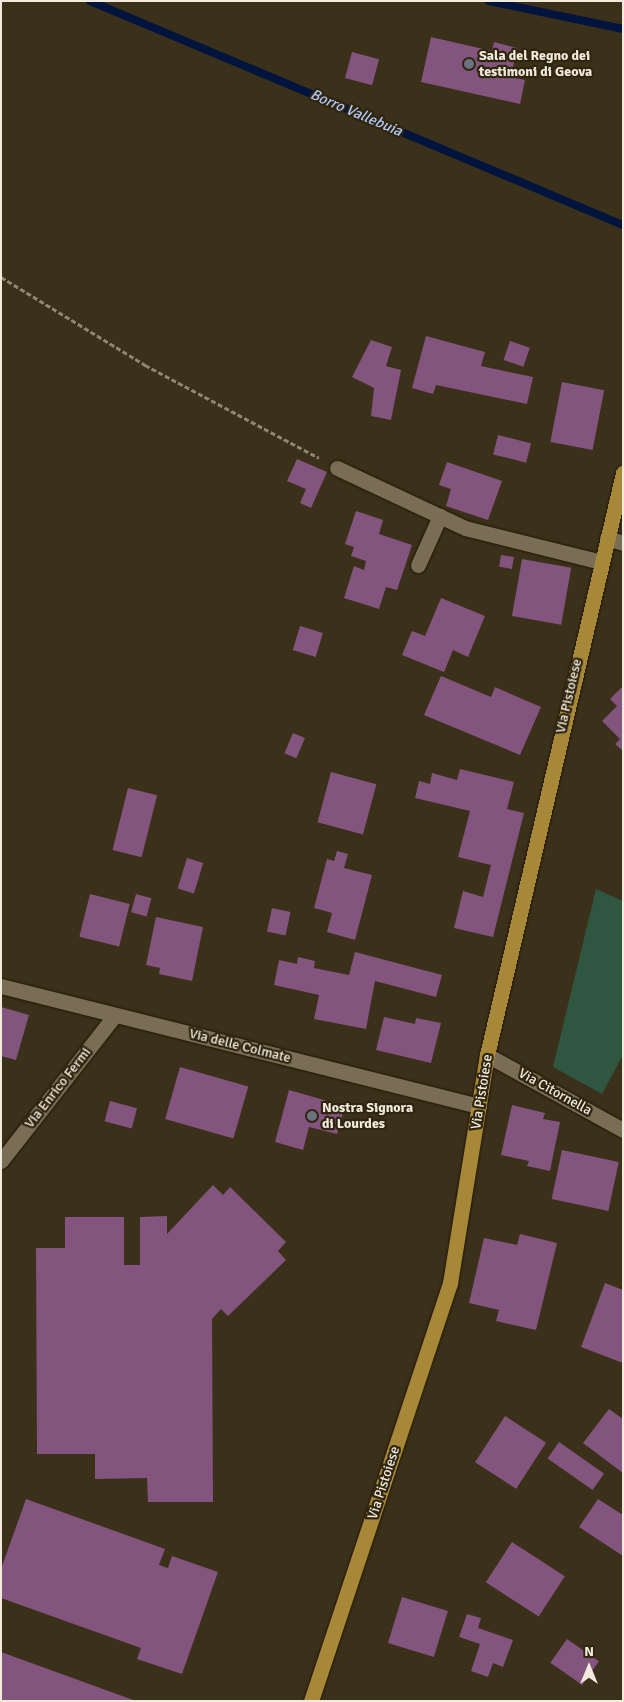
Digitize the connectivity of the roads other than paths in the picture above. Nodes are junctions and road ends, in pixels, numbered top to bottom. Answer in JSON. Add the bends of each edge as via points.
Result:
{"nodes":[{"id":1,"x":337,"y":468,"type":"road end"},
{"id":2,"x":623,"y":473,"type":"edge"},
{"id":3,"x":440,"y":516,"type":"junction"},
{"id":4,"x":607,"y":538,"type":"junction"},
{"id":5,"x":623,"y":543,"type":"edge"},
{"id":6,"x":601,"y":562,"type":"junction"},
{"id":7,"x":418,"y":565,"type":"dead end"},
{"id":8,"x":1,"y":986,"type":"edge"},
{"id":9,"x":115,"y":1015,"type":"junction"},
{"id":10,"x":487,"y":1055,"type":"junction"},
{"id":11,"x":479,"y":1106,"type":"junction"},
{"id":12,"x":623,"y":1130,"type":"edge"},
{"id":13,"x":1,"y":1161,"type":"edge"},
{"id":14,"x":311,"y":1701,"type":"edge"}],
"edges":[{"from":1,"to":3,"type":"street"},
{"from":2,"to":4,"type":"main road","name":"Via Pistoiese"},
{"from":3,"to":6,"type":"street","via":[[465,528]]},
{"from":3,"to":7,"type":"street"},
{"from":4,"to":5,"type":"street"},
{"from":4,"to":6,"type":"main road","name":"Via Pistoiese"},
{"from":6,"to":10,"type":"main road","name":"Via Pistoiese"},
{"from":8,"to":9,"type":"street","name":"Via delle Colmate"},
{"from":9,"to":11,"type":"street","name":"Via delle Colmate"},
{"from":9,"to":13,"type":"street","name":"Via Enrico Fermi"},
{"from":10,"to":11,"type":"main road","name":"Via Pistoiese"},
{"from":10,"to":12,"type":"street","name":"Via Citornella"},
{"from":11,"to":14,"type":"main road","name":"Via Pistoiese","via":[[450,1283]]}]}
